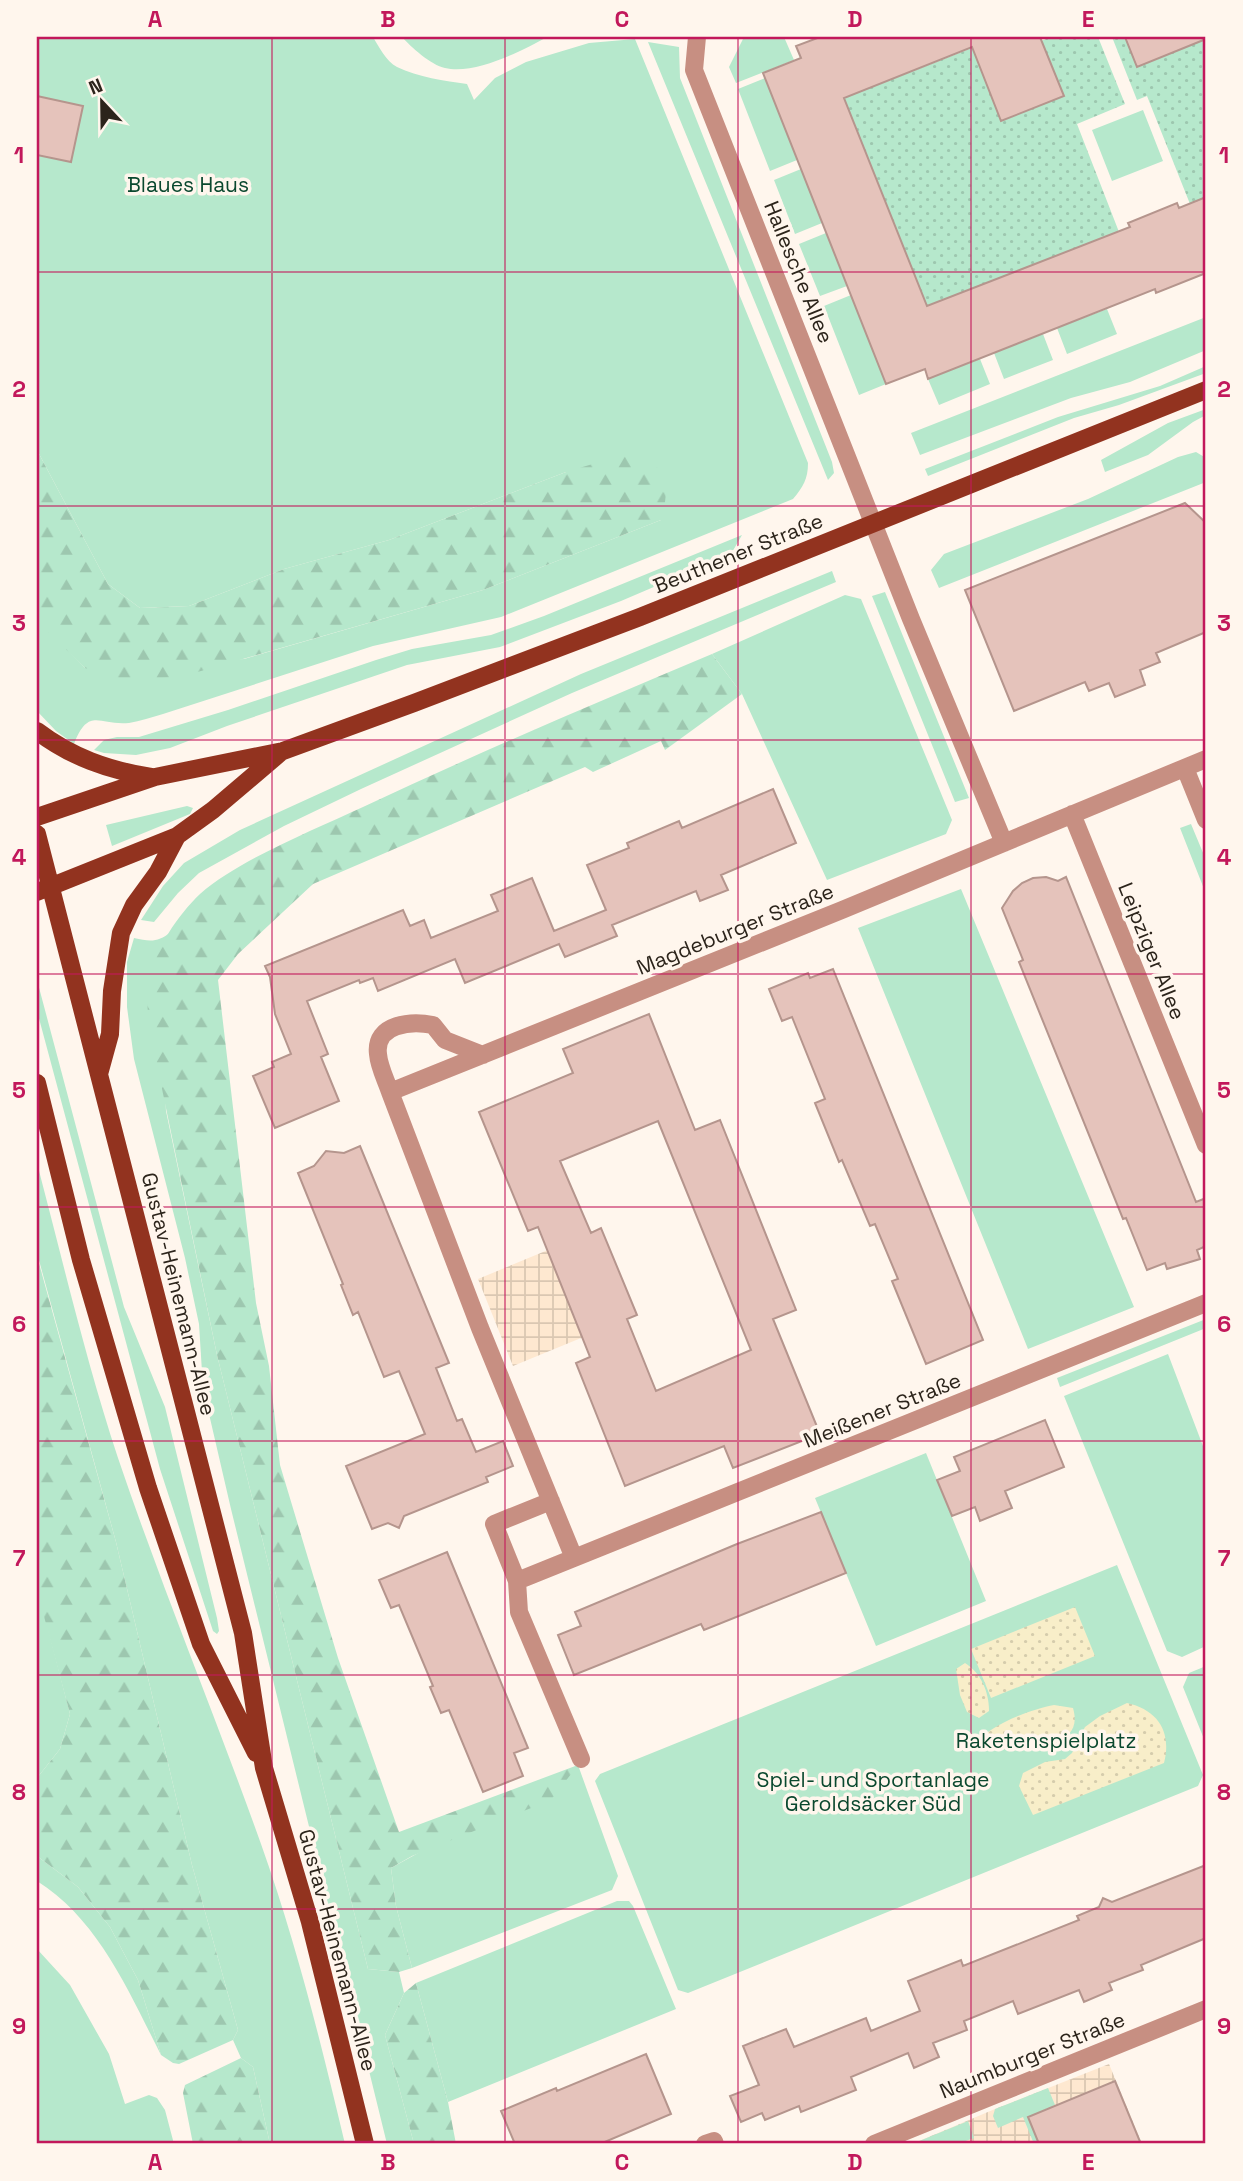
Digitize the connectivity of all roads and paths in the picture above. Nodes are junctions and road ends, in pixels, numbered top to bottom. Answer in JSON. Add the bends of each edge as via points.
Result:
{"nodes":[{"id":1,"x":696,"y":37,"type":"edge"},
{"id":2,"x":1206,"y":390,"type":"edge"},
{"id":3,"x":873,"y":523,"type":"junction"},
{"id":4,"x":37,"y":731,"type":"edge"},
{"id":5,"x":283,"y":751,"type":"junction"},
{"id":6,"x":1206,"y":759,"type":"edge"},
{"id":7,"x":1185,"y":768,"type":"junction"},
{"id":8,"x":155,"y":778,"type":"junction"},
{"id":9,"x":1072,"y":814,"type":"junction"},
{"id":10,"x":37,"y":817,"type":"edge"},
{"id":11,"x":1206,"y":820,"type":"edge"},
{"id":12,"x":37,"y":834,"type":"edge"},
{"id":13,"x":177,"y":836,"type":"junction"},
{"id":14,"x":1004,"y":843,"type":"junction"},
{"id":15,"x":44,"y":889,"type":"edge"},
{"id":16,"x":483,"y":1055,"type":"junction"},
{"id":17,"x":99,"y":1074,"type":"junction"},
{"id":18,"x":37,"y":1083,"type":"edge"},
{"id":19,"x":390,"y":1092,"type":"junction"},
{"id":20,"x":1206,"y":1145,"type":"edge"},
{"id":21,"x":1206,"y":1303,"type":"edge"},
{"id":22,"x":551,"y":1501,"type":"junction"},
{"id":23,"x":574,"y":1558,"type":"junction"},
{"id":24,"x":517,"y":1581,"type":"junction"},
{"id":25,"x":581,"y":1759,"type":"dead end"},
{"id":26,"x":264,"y":1769,"type":"junction"},
{"id":27,"x":1206,"y":2009,"type":"edge"},
{"id":28,"x":365,"y":2144,"type":"edge"},
{"id":29,"x":705,"y":2144,"type":"edge"},
{"id":30,"x":715,"y":2144,"type":"edge"},
{"id":31,"x":874,"y":2144,"type":"edge"}],
"edges":[{"from":1,"to":3,"type":"street","name":"Hallesche Allee","via":[[694,70]]},
{"from":2,"to":3,"type":"main road","name":"Beuthener Straße"},
{"from":3,"to":5,"type":"main road","name":"Beuthener Straße","via":[[627,622]]},
{"from":3,"to":14,"type":"street"},
{"from":4,"to":8,"type":"main road","via":[[81,759]]},
{"from":5,"to":8,"type":"main road","name":"Beuthener Straße"},
{"from":5,"to":13,"type":"main road","name":"Beuthener Straße"},
{"from":6,"to":7,"type":"street","name":"Magdeburger Straße"},
{"from":7,"to":9,"type":"street","name":"Magdeburger Straße"},
{"from":7,"to":11,"type":"street"},
{"from":8,"to":10,"type":"main road","name":"Beuthener Straße"},
{"from":9,"to":14,"type":"street","name":"Magdeburger Straße"},
{"from":9,"to":20,"type":"street","name":"Leipziger Allee"},
{"from":12,"to":15,"type":"main road","name":"Gustav-Heinemann-Allee"},
{"from":13,"to":15,"type":"main road","name":"Beuthener Straße"},
{"from":13,"to":17,"type":"main road","via":[[121,933],[110,1034]]},
{"from":14,"to":16,"type":"street","name":"Magdeburger Straße"},
{"from":15,"to":17,"type":"main road","name":"Gustav-Heinemann-Allee"},
{"from":16,"to":19,"type":"street","name":"Magdeburger Straße"},
{"from":16,"to":19,"type":"street","via":[[445,1040],[433,1025],[414,1021],[394,1026],[380,1039],[377,1053]]},
{"from":17,"to":26,"type":"main road","name":"Gustav-Heinemann-Allee","via":[[243,1633]]},
{"from":18,"to":26,"type":"main road","name":"Gustav-Heinemann-Allee","via":[[148,1488],[201,1644]]},
{"from":19,"to":22,"type":"street"},
{"from":21,"to":23,"type":"street","name":"Meißener Straße"},
{"from":22,"to":23,"type":"street"},
{"from":22,"to":24,"type":"street","via":[[494,1524]]},
{"from":23,"to":24,"type":"street","name":"Meißener Straße"},
{"from":24,"to":25,"type":"street","via":[[519,1612]]},
{"from":26,"to":28,"type":"main road","name":"Gustav-Heinemann-Allee","via":[[310,1922]]},
{"from":27,"to":31,"type":"street","name":"Naumburger Straße"},
{"from":29,"to":30,"type":"street"}]}
